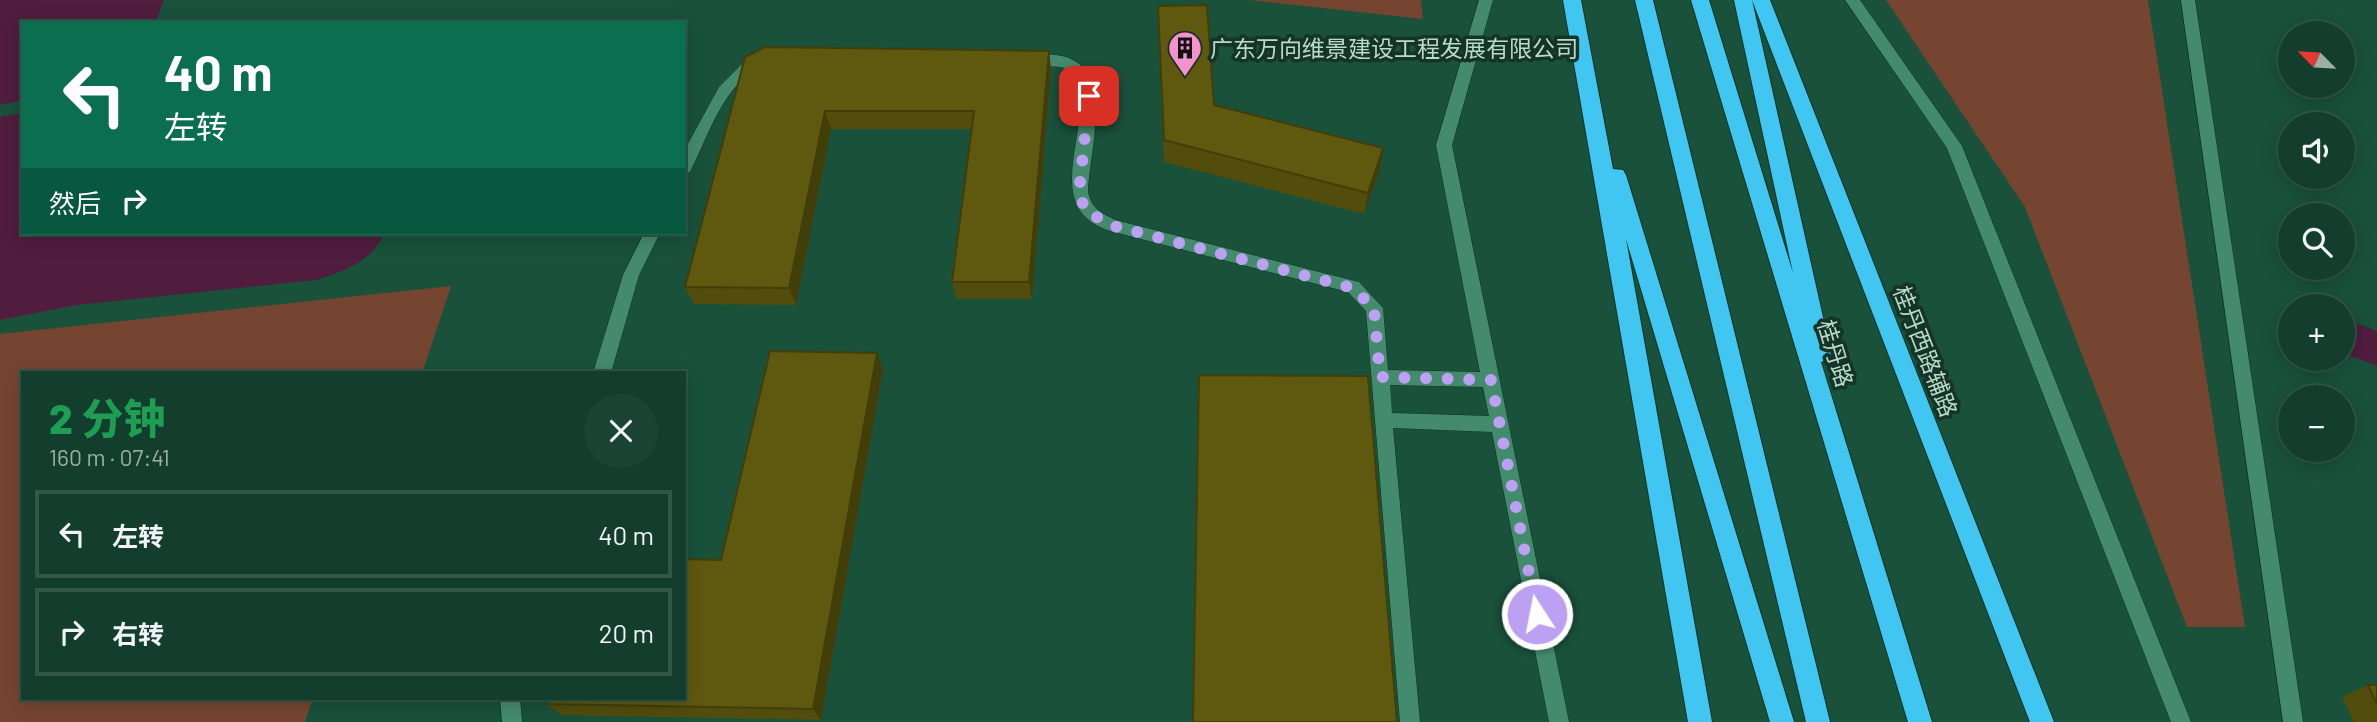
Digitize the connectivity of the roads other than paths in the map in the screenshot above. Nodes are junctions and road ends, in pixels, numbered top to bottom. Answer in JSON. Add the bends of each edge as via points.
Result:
{"nodes":[{"id":1,"x":1486,"y":0,"type":"edge"},
{"id":2,"x":1572,"y":0,"type":"edge"},
{"id":3,"x":1644,"y":0,"type":"edge"},
{"id":4,"x":1700,"y":0,"type":"edge"},
{"id":5,"x":1743,"y":0,"type":"edge"},
{"id":6,"x":1761,"y":0,"type":"edge"},
{"id":7,"x":1852,"y":0,"type":"edge"},
{"id":8,"x":2188,"y":0,"type":"edge"},
{"id":9,"x":777,"y":56,"type":"edge"},
{"id":10,"x":1008,"y":60,"type":"edge"},
{"id":11,"x":1589,"y":86,"type":"junction"},
{"id":12,"x":686,"y":164,"type":"edge"},
{"id":13,"x":651,"y":235,"type":"edge"},
{"id":14,"x":603,"y":371,"type":"edge"},
{"id":15,"x":1380,"y":377,"type":"junction"},
{"id":16,"x":1491,"y":380,"type":"junction"},
{"id":17,"x":1383,"y":420,"type":"junction"},
{"id":18,"x":1500,"y":424,"type":"junction"},
{"id":19,"x":1857,"y":512,"type":"junction"},
{"id":20,"x":510,"y":700,"type":"edge"},
{"id":21,"x":512,"y":722,"type":"edge"},
{"id":22,"x":1410,"y":722,"type":"edge"},
{"id":23,"x":1559,"y":722,"type":"edge"},
{"id":24,"x":1700,"y":722,"type":"edge"},
{"id":25,"x":1782,"y":722,"type":"edge"},
{"id":26,"x":1818,"y":722,"type":"edge"},
{"id":27,"x":1920,"y":722,"type":"edge"},
{"id":28,"x":2042,"y":722,"type":"edge"},
{"id":29,"x":2181,"y":722,"type":"edge"},
{"id":30,"x":2293,"y":722,"type":"edge"}],
"edges":[{"from":1,"to":16,"type":"street","via":[[1444,145]]},
{"from":2,"to":11,"type":"highway"},
{"from":3,"to":26,"type":"highway"},
{"from":4,"to":19,"type":"highway","name":"桂丹路"},
{"from":5,"to":19,"type":"highway"},
{"from":6,"to":28,"type":"highway","name":"桂丹西路辅路"},
{"from":7,"to":29,"type":"street","via":[[1954,146]]},
{"from":8,"to":30,"type":"street"},
{"from":9,"to":12,"type":"street","via":[[751,64],[730,82]]},
{"from":10,"to":15,"type":"street","via":[[1068,62],[1084,75],[1089,96],[1079,192],[1085,210],[1110,225],[1353,288],[1374,308]]},
{"from":11,"to":24,"type":"highway"},
{"from":11,"to":25,"type":"highway"},
{"from":13,"to":14,"type":"street","via":[[631,275]]},
{"from":15,"to":16,"type":"street"},
{"from":15,"to":17,"type":"street"},
{"from":16,"to":18,"type":"street"},
{"from":17,"to":18,"type":"street"},
{"from":17,"to":22,"type":"street"},
{"from":18,"to":23,"type":"street"},
{"from":19,"to":27,"type":"highway","name":"桂丹路"},
{"from":20,"to":21,"type":"street"}]}
